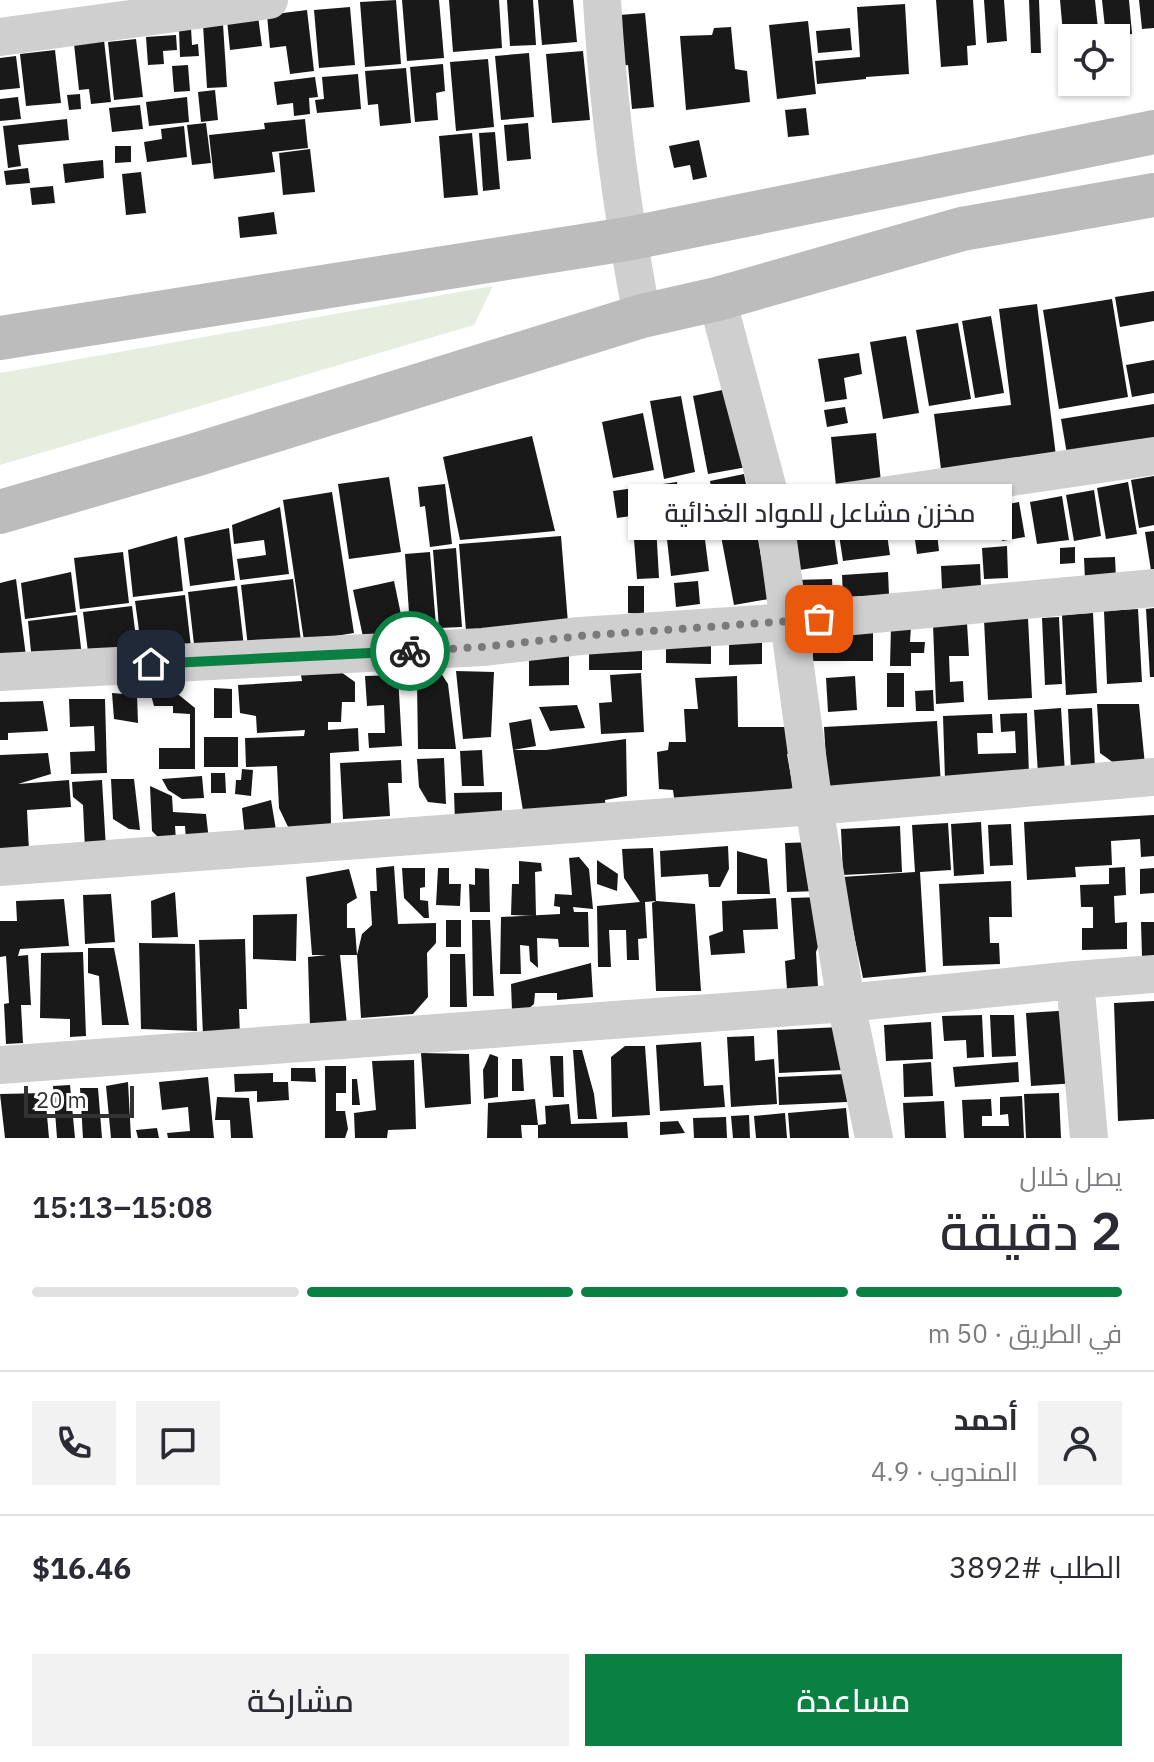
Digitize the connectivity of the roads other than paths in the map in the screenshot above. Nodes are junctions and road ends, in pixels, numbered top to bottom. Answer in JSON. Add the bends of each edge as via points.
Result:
{"nodes":[{"id":1,"x":269,"y":0,"type":"edge"},
{"id":2,"x":602,"y":0,"type":"edge"},
{"id":3,"x":0,"y":37,"type":"edge"},
{"id":4,"x":1154,"y":132,"type":"edge"},
{"id":5,"x":1154,"y":195,"type":"edge"},
{"id":6,"x":627,"y":239,"type":"junction"},
{"id":7,"x":717,"y":299,"type":"junction"},
{"id":8,"x":642,"y":316,"type":"junction"},
{"id":9,"x":0,"y":338,"type":"edge"},
{"id":10,"x":1154,"y":456,"type":"edge"},
{"id":11,"x":0,"y":512,"type":"edge"},
{"id":12,"x":774,"y":512,"type":"junction"},
{"id":13,"x":1154,"y":588,"type":"edge"},
{"id":14,"x":789,"y":622,"type":"junction"},
{"id":15,"x":0,"y":672,"type":"edge"},
{"id":16,"x":1154,"y":777,"type":"edge"},
{"id":17,"x":814,"y":806,"type":"junction"},
{"id":18,"x":0,"y":867,"type":"edge"},
{"id":19,"x":1154,"y":974,"type":"edge"},
{"id":20,"x":1075,"y":980,"type":"junction"},
{"id":21,"x":846,"y":1003,"type":"junction"},
{"id":22,"x":0,"y":1065,"type":"edge"},
{"id":23,"x":874,"y":1138,"type":"edge"},
{"id":24,"x":1089,"y":1138,"type":"edge"}],
"edges":[{"from":1,"to":3,"type":"street"},
{"from":2,"to":6,"type":"street"},
{"from":4,"to":6,"type":"main road"},
{"from":5,"to":7,"type":"main road","via":[[962,229]]},
{"from":6,"to":8,"type":"street"},
{"from":6,"to":9,"type":"main road"},
{"from":7,"to":8,"type":"main road"},
{"from":7,"to":12,"type":"street"},
{"from":8,"to":11,"type":"main road"},
{"from":10,"to":12,"type":"street"},
{"from":12,"to":14,"type":"street"},
{"from":13,"to":14,"type":"street"},
{"from":14,"to":15,"type":"street","via":[[483,647]]},
{"from":14,"to":17,"type":"street"},
{"from":16,"to":17,"type":"street"},
{"from":17,"to":18,"type":"street"},
{"from":17,"to":21,"type":"street"},
{"from":19,"to":20,"type":"street"},
{"from":20,"to":21,"type":"street"},
{"from":20,"to":24,"type":"street"},
{"from":21,"to":22,"type":"street"},
{"from":21,"to":23,"type":"street"}]}
